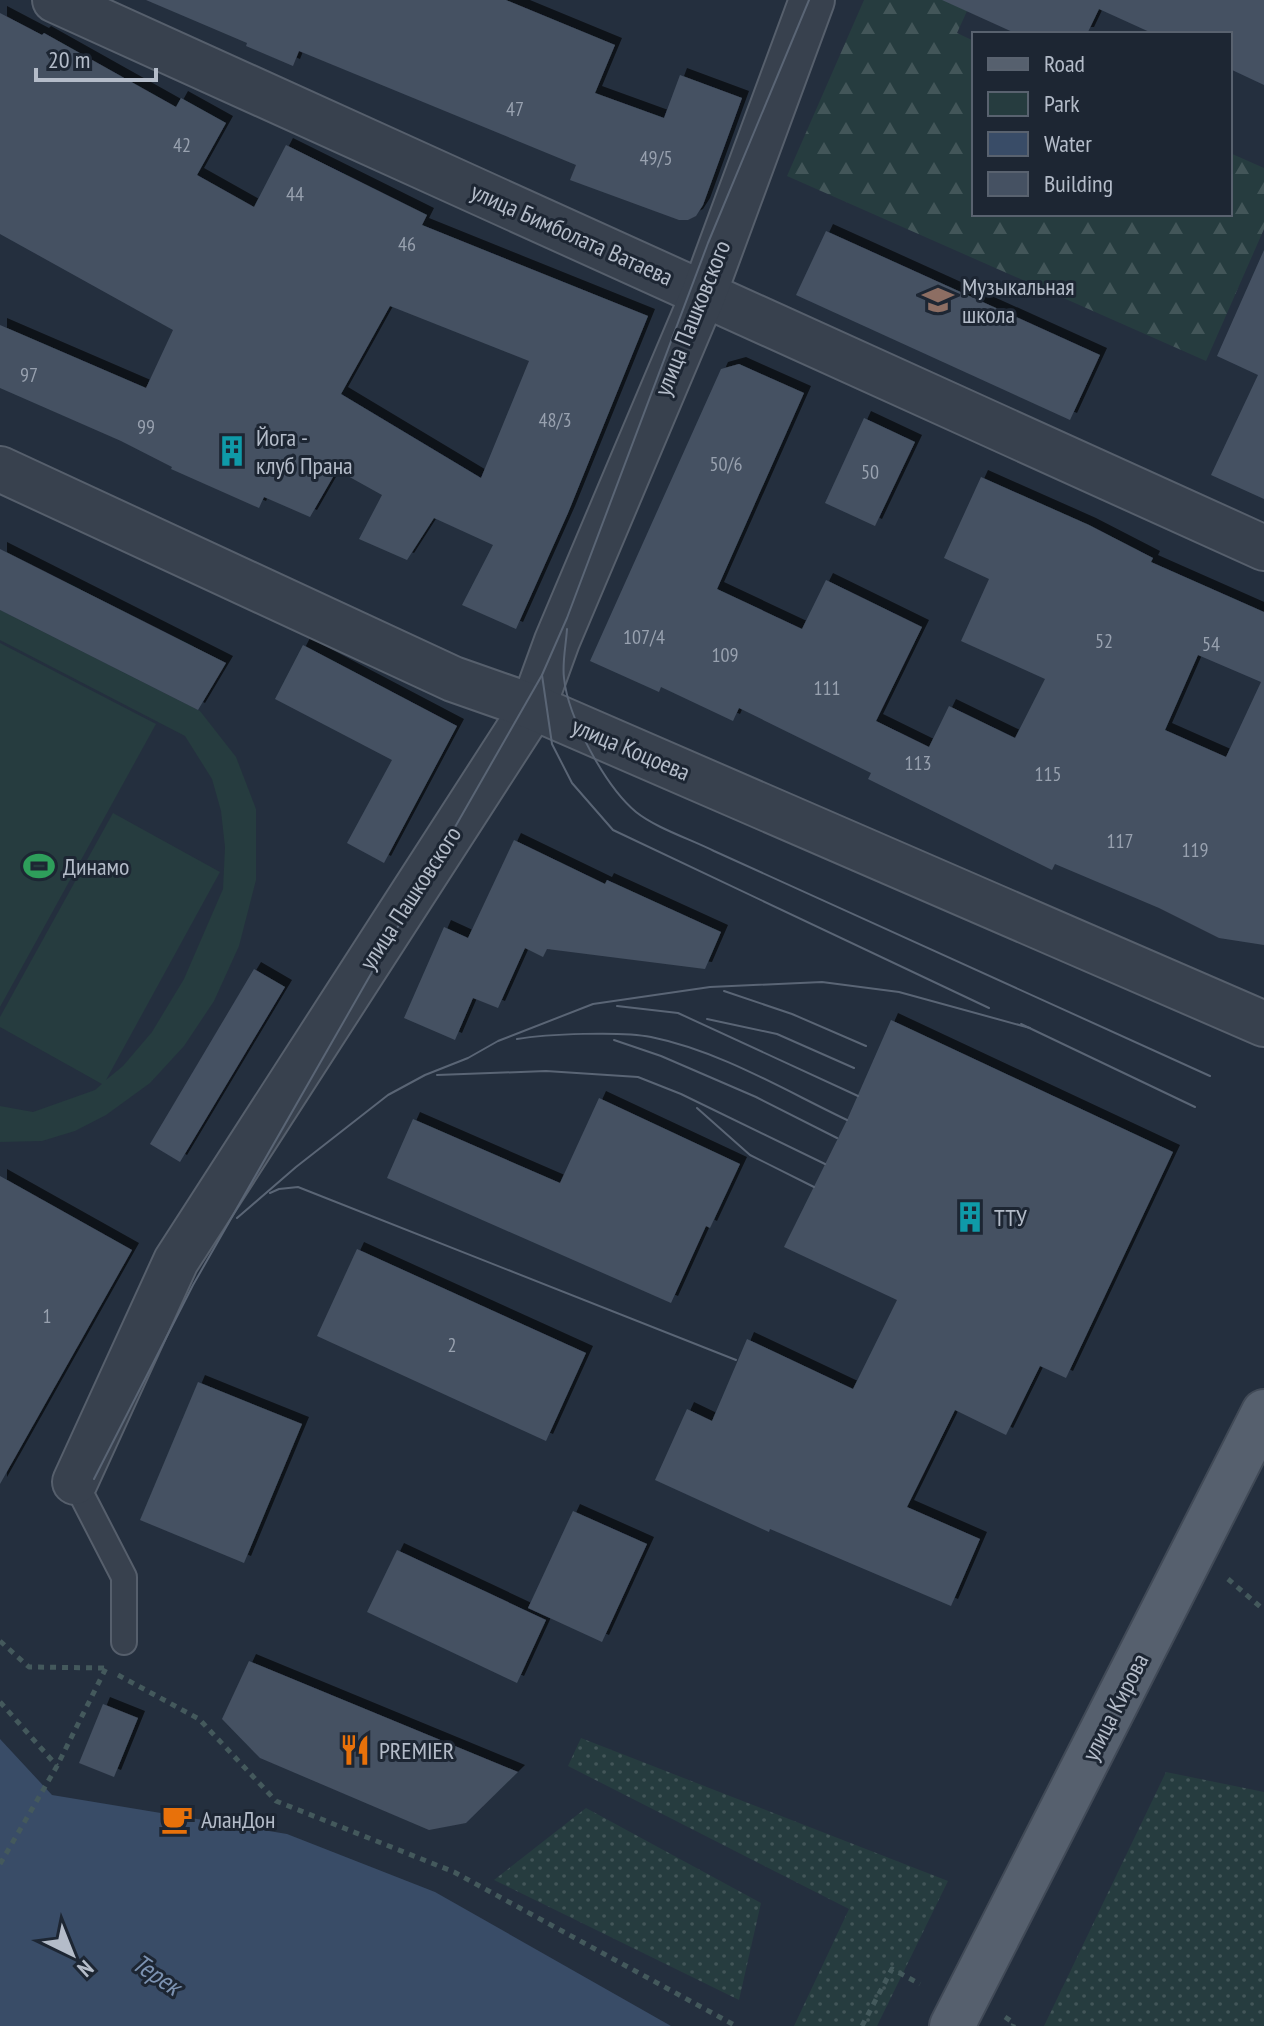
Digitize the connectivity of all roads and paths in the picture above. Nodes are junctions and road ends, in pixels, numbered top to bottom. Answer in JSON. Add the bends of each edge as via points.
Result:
{"nodes":[{"id":1,"x":55,"y":0,"type":"edge"},
{"id":2,"x":812,"y":0,"type":"edge"},
{"id":3,"x":704,"y":293,"type":"junction"},
{"id":4,"x":0,"y":469,"type":"edge"},
{"id":5,"x":1264,"y":548,"type":"edge"},
{"id":6,"x":533,"y":707,"type":"junction"},
{"id":7,"x":1264,"y":1024,"type":"edge"},
{"id":8,"x":1264,"y":1412,"type":"edge"},
{"id":9,"x":75,"y":1482,"type":"joint"},
{"id":10,"x":1228,"y":1579,"type":"dead end"},
{"id":11,"x":1264,"y":1610,"type":"edge"},
{"id":12,"x":0,"y":1641,"type":"edge"},
{"id":13,"x":124,"y":1642,"type":"joint"},
{"id":14,"x":106,"y":1668,"type":"junction"},
{"id":15,"x":0,"y":1702,"type":"edge"},
{"id":16,"x":57,"y":1766,"type":"junction"},
{"id":17,"x":0,"y":1864,"type":"edge"},
{"id":18,"x":920,"y":1984,"type":"dead end"},
{"id":19,"x":959,"y":2014,"type":"edge"},
{"id":20,"x":736,"y":2026,"type":"edge"},
{"id":21,"x":862,"y":2026,"type":"edge"}],
"edges":[{"from":1,"to":3,"type":"street","name":"улица Бимболата Ватаева"},
{"from":2,"to":3,"type":"street","name":"улица Пашковского"},
{"from":3,"to":5,"type":"street","name":"улица Бимболата Ватаева"},
{"from":3,"to":6,"type":"street","name":"улица Пашковского"},
{"from":4,"to":6,"type":"street","name":"улица Коцоева","via":[[453,679]]},
{"from":6,"to":7,"type":"street","name":"улица Коцоева"},
{"from":6,"to":9,"type":"street","name":"улица Пашковского","via":[[176,1261]]},
{"from":8,"to":19,"type":"main road","name":"улица Кирова"},
{"from":9,"to":13,"type":"lane","name":"улица Пашковского","via":[[124,1577]]},
{"from":10,"to":11,"type":"path"},
{"from":12,"to":14,"type":"path","via":[[29,1667]]},
{"from":13,"to":14,"type":"path"},
{"from":14,"to":16,"type":"path"},
{"from":14,"to":20,"type":"path","via":[[199,1719],[276,1801],[454,1872]]},
{"from":15,"to":16,"type":"path"},
{"from":16,"to":17,"type":"path"},
{"from":18,"to":21,"type":"path","via":[[892,1969]]}]}
